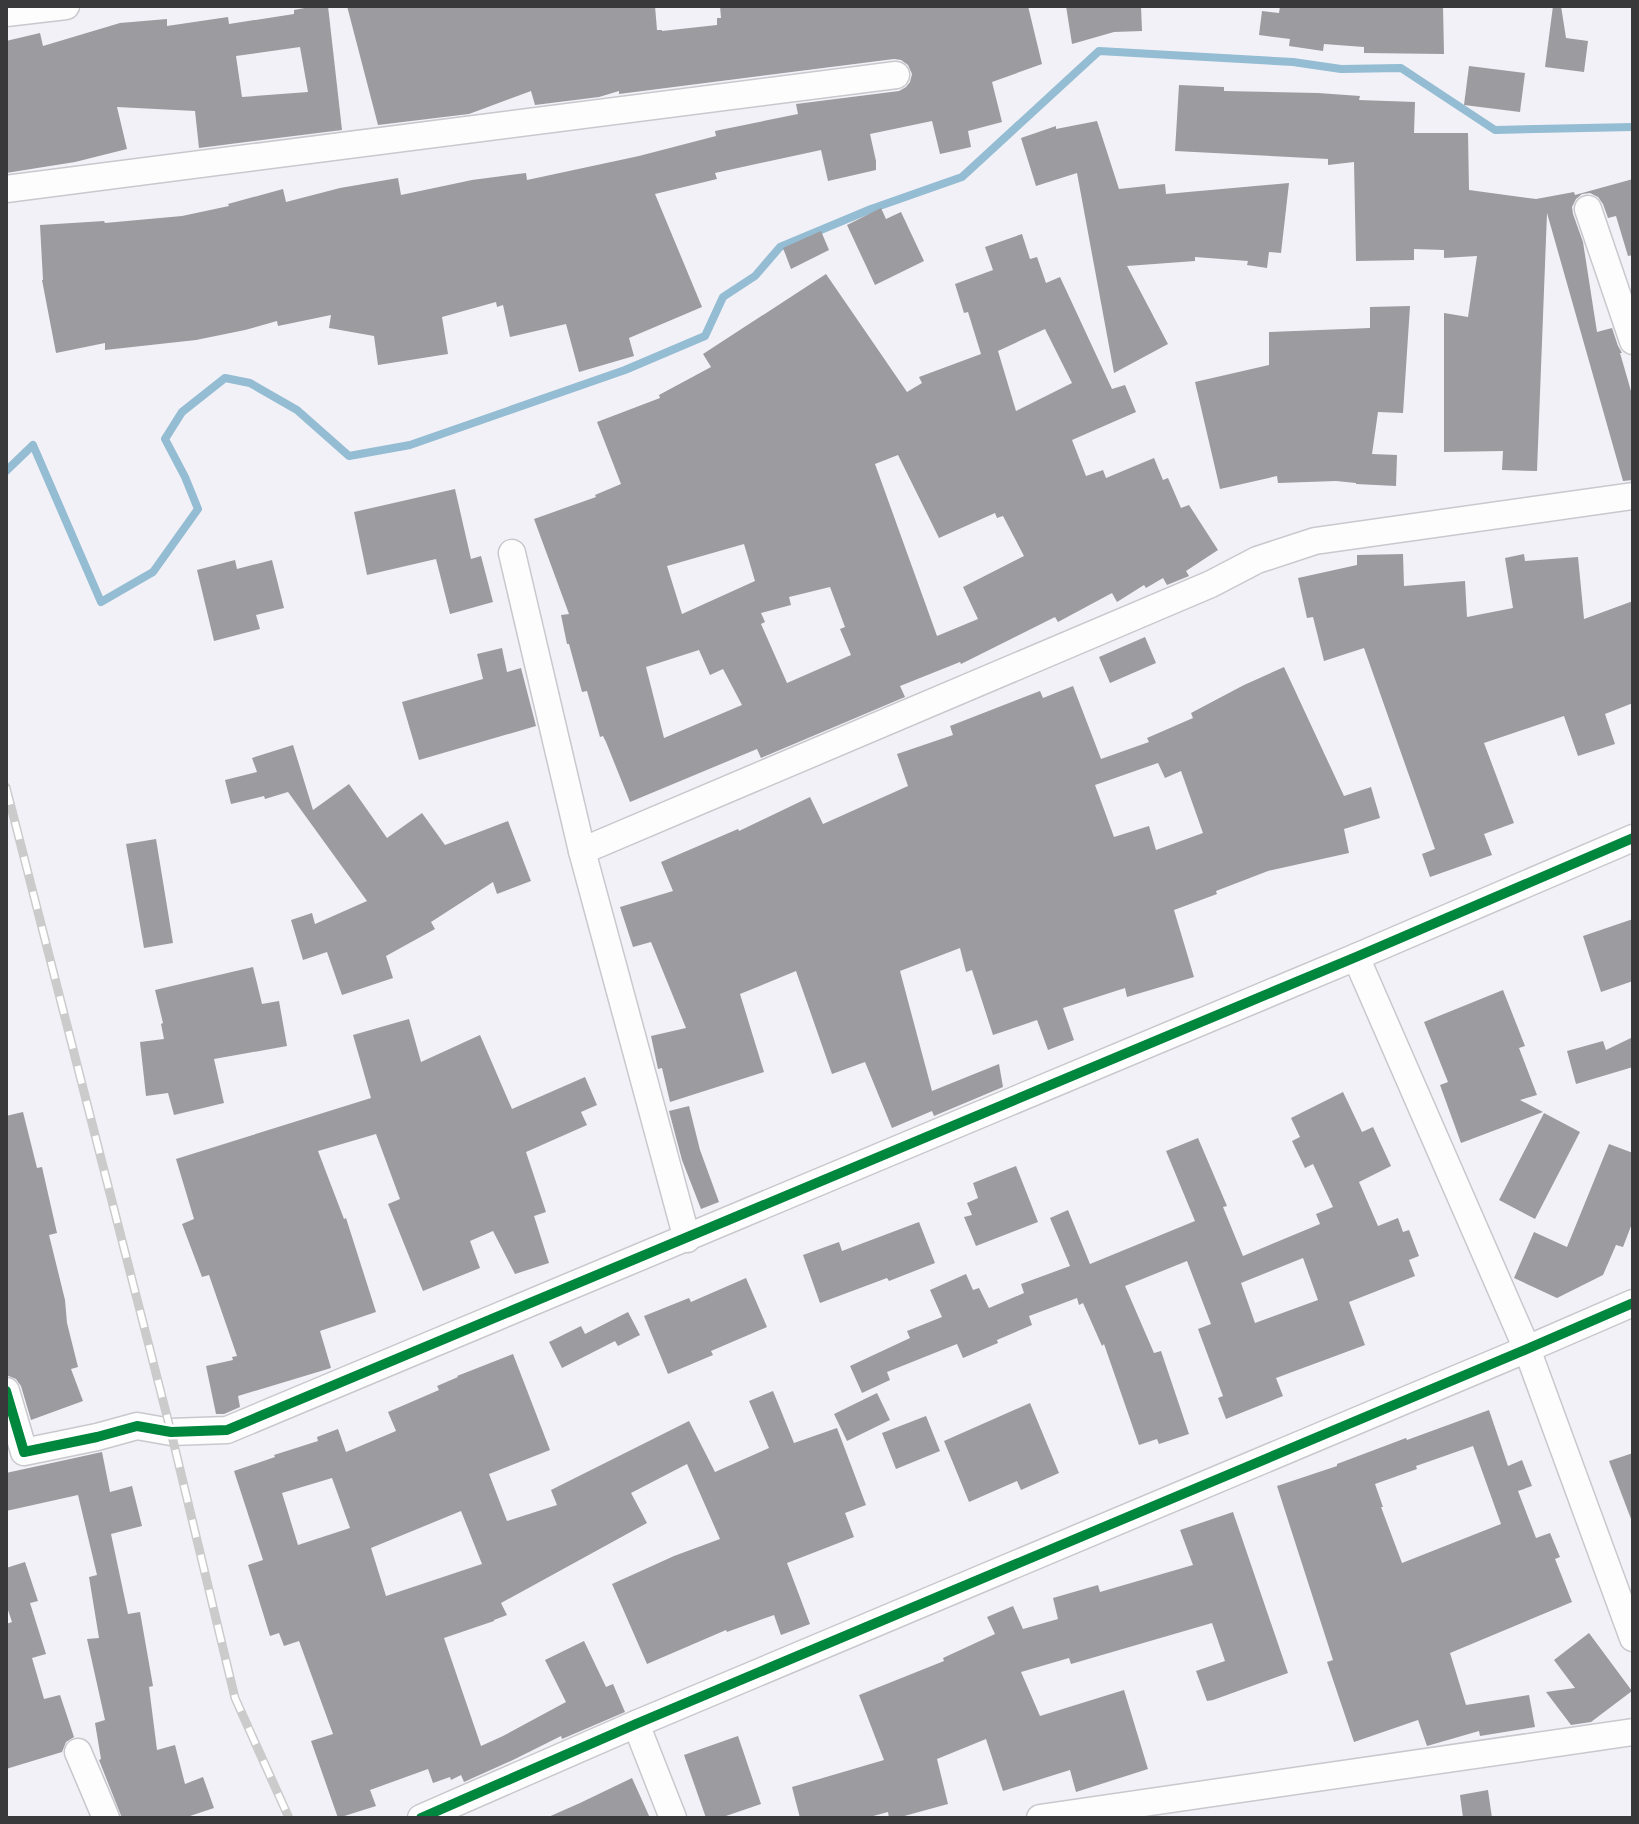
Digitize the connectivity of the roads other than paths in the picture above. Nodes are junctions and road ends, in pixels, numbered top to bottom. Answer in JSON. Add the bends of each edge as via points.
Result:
{"nodes":[{"id":1,"x":66,"y":6,"type":"edge"},
{"id":2,"x":6,"y":13,"type":"edge"},
{"id":3,"x":896,"y":75,"type":"dead end"},
{"id":4,"x":6,"y":189,"type":"edge"},
{"id":5,"x":1588,"y":209,"type":"dead end"},
{"id":6,"x":1633,"y":341,"type":"edge"},
{"id":7,"x":1633,"y":496,"type":"edge"},
{"id":8,"x":512,"y":553,"type":"dead end"},
{"id":9,"x":1633,"y":838,"type":"edge"},
{"id":10,"x":582,"y":851,"type":"junction"},
{"id":11,"x":1356,"y":957,"type":"junction"},
{"id":12,"x":687,"y":1239,"type":"junction"},
{"id":13,"x":1633,"y":1303,"type":"edge"},
{"id":14,"x":1527,"y":1349,"type":"junction"},
{"id":15,"x":6,"y":1391,"type":"edge"},
{"id":16,"x":15,"y":1456,"type":"edge"},
{"id":17,"x":1633,"y":1638,"type":"edge"},
{"id":18,"x":636,"y":1724,"type":"junction"},
{"id":19,"x":1633,"y":1732,"type":"edge"},
{"id":20,"x":78,"y":1752,"type":"dead end"},
{"id":21,"x":106,"y":1818,"type":"edge"},
{"id":22,"x":421,"y":1818,"type":"edge"},
{"id":23,"x":673,"y":1818,"type":"edge"},
{"id":24,"x":1040,"y":1818,"type":"edge"}],
"edges":[{"from":1,"to":2,"type":"street"},
{"from":3,"to":4,"type":"street"},
{"from":5,"to":6,"type":"street"},
{"from":7,"to":10,"type":"street","via":[[1315,541],[1257,560]]},
{"from":8,"to":10,"type":"street"},
{"from":9,"to":11,"type":"street"},
{"from":10,"to":12,"type":"street"},
{"from":11,"to":12,"type":"street"},
{"from":11,"to":14,"type":"street"},
{"from":12,"to":16,"type":"street","via":[[227,1430],[171,1432],[137,1426]]},
{"from":13,"to":14,"type":"street"},
{"from":14,"to":17,"type":"street"},
{"from":14,"to":18,"type":"street"},
{"from":15,"to":16,"type":"street"},
{"from":18,"to":22,"type":"street"},
{"from":18,"to":23,"type":"street"},
{"from":19,"to":24,"type":"street"},
{"from":20,"to":21,"type":"street"}]}
